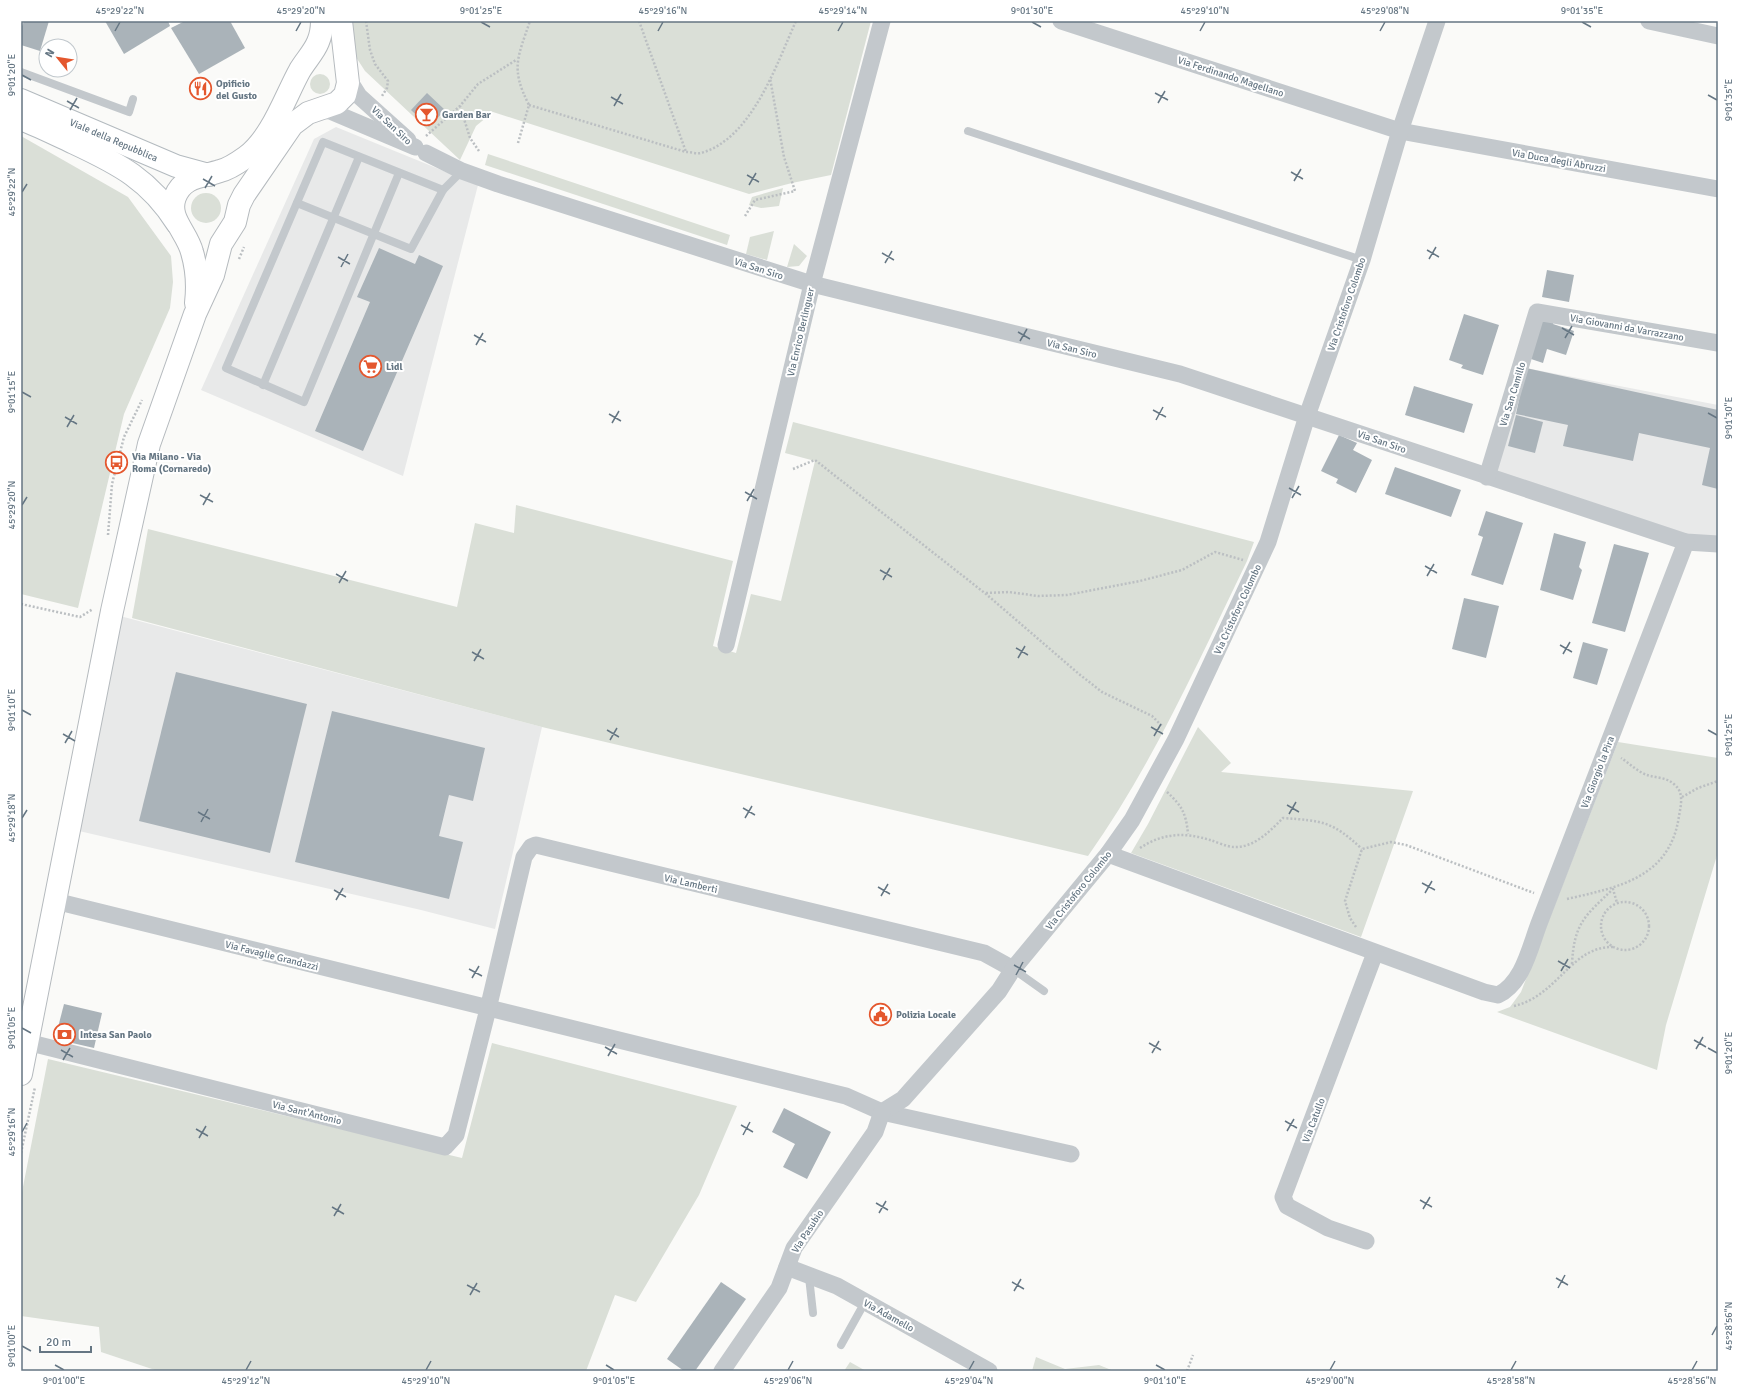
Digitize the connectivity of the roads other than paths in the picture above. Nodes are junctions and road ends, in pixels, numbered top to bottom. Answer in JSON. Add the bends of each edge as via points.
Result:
{"nodes":[{"id":1,"x":322,"y":21,"type":"edge"},
{"id":2,"x":341,"y":21,"type":"edge"},
{"id":3,"x":882,"y":21,"type":"edge"},
{"id":4,"x":1061,"y":21,"type":"edge"},
{"id":5,"x":1437,"y":21,"type":"edge"},
{"id":6,"x":1650,"y":21,"type":"edge"},
{"id":7,"x":1718,"y":36,"type":"edge"},
{"id":8,"x":301,"y":69,"type":"junction"},
{"id":9,"x":21,"y":72,"type":"edge"},
{"id":10,"x":347,"y":77,"type":"junction"},
{"id":11,"x":133,"y":99,"type":"dead end"},
{"id":12,"x":21,"y":100,"type":"edge"},
{"id":13,"x":317,"y":110,"type":"junction"},
{"id":14,"x":21,"y":119,"type":"edge"},
{"id":15,"x":968,"y":131,"type":"dead end"},
{"id":16,"x":1400,"y":131,"type":"junction"},
{"id":17,"x":427,"y":144,"type":"road end"},
{"id":18,"x":359,"y":157,"type":"junction"},
{"id":19,"x":462,"y":171,"type":"junction"},
{"id":20,"x":399,"y":173,"type":"junction"},
{"id":21,"x":204,"y":175,"type":"junction"},
{"id":22,"x":1718,"y":189,"type":"edge"},
{"id":23,"x":443,"y":190,"type":"junction"},
{"id":24,"x":297,"y":203,"type":"junction"},
{"id":25,"x":333,"y":218,"type":"junction"},
{"id":26,"x":180,"y":227,"type":"junction"},
{"id":27,"x":238,"y":227,"type":"junction"},
{"id":28,"x":374,"y":234,"type":"junction"},
{"id":29,"x":1362,"y":260,"type":"junction"},
{"id":30,"x":812,"y":284,"type":"junction"},
{"id":31,"x":1537,"y":312,"type":"joint"},
{"id":32,"x":195,"y":314,"type":"junction"},
{"id":33,"x":1718,"y":343,"type":"edge"},
{"id":34,"x":263,"y":385,"type":"junction"},
{"id":35,"x":1307,"y":416,"type":"junction"},
{"id":36,"x":1487,"y":477,"type":"junction"},
{"id":37,"x":1686,"y":542,"type":"junction"},
{"id":38,"x":1718,"y":544,"type":"edge"},
{"id":39,"x":726,"y":645,"type":"dead end"},
{"id":40,"x":1115,"y":857,"type":"junction"},
{"id":41,"x":55,"y":901,"type":"junction"},
{"id":42,"x":1369,"y":950,"type":"junction"},
{"id":43,"x":1013,"y":969,"type":"junction"},
{"id":44,"x":1044,"y":991,"type":"dead end"},
{"id":45,"x":488,"y":1009,"type":"junction"},
{"id":46,"x":27,"y":1042,"type":"junction"},
{"id":47,"x":21,"y":1074,"type":"edge"},
{"id":48,"x":882,"y":1112,"type":"junction"},
{"id":49,"x":1071,"y":1154,"type":"dead end"},
{"id":50,"x":1366,"y":1241,"type":"dead end"},
{"id":51,"x":787,"y":1267,"type":"junction"},
{"id":52,"x":809,"y":1277,"type":"junction"},
{"id":53,"x":865,"y":1302,"type":"junction"},
{"id":54,"x":813,"y":1313,"type":"dead end"},
{"id":55,"x":840,"y":1345,"type":"dead end"},
{"id":56,"x":722,"y":1371,"type":"edge"},
{"id":57,"x":989,"y":1371,"type":"edge"}],
"edges":[{"from":1,"to":8,"type":"main road","via":[[316,45]]},
{"from":2,"to":10,"type":"main road"},
{"from":3,"to":30,"type":"street","name":"Via Enrico Berlinguer"},
{"from":4,"to":16,"type":"street","name":"Via Ferdinando Magellano"},
{"from":5,"to":16,"type":"street","name":"Via Cristoforo Colombo"},
{"from":6,"to":7,"type":"street"},
{"from":8,"to":10,"type":"main road","via":[[313,60],[329,59],[341,66]]},
{"from":8,"to":21,"type":"main road","via":[[267,134],[257,147],[245,158],[226,169]]},
{"from":9,"to":11,"type":"lane","via":[[129,112]]},
{"from":10,"to":13,"type":"main road","via":[[348,86],[343,98],[335,104]]},
{"from":10,"to":13,"type":"street","name":"Via San Siro","via":[[359,96],[415,147],[330,112]]},
{"from":12,"to":21,"type":"main road","name":"Viale della Repubblica","via":[[150,156]]},
{"from":13,"to":27,"type":"main road","via":[[301,118],[287,131],[244,195]]},
{"from":14,"to":26,"type":"main road","name":"Viale della Repubblica","via":[[104,157],[128,171],[157,196]]},
{"from":15,"to":29,"type":"lane"},
{"from":16,"to":22,"type":"street","name":"Via Duca degli Abruzzi"},
{"from":16,"to":29,"type":"street","name":"Via Cristoforo Colombo"},
{"from":17,"to":19,"type":"street","name":"Via San Siro"},
{"from":18,"to":20,"type":"lane"},
{"from":18,"to":24,"type":"lane","via":[[323,142]]},
{"from":18,"to":25,"type":"lane"},
{"from":19,"to":23,"type":"lane"},
{"from":19,"to":30,"type":"street","name":"Via San Siro"},
{"from":20,"to":23,"type":"lane"},
{"from":20,"to":28,"type":"lane"},
{"from":21,"to":26,"type":"main road","via":[[186,182],[176,193],[173,209]]},
{"from":21,"to":27,"type":"main road","via":[[220,178],[230,186],[236,198]]},
{"from":23,"to":28,"type":"lane","via":[[411,249]]},
{"from":24,"to":25,"type":"lane"},
{"from":24,"to":34,"type":"lane","via":[[226,368]]},
{"from":25,"to":28,"type":"lane"},
{"from":25,"to":34,"type":"lane"},
{"from":26,"to":27,"type":"main road","via":[[192,238],[205,240],[221,236]]},
{"from":26,"to":32,"type":"main road","via":[[192,252],[196,270],[198,286]]},
{"from":27,"to":32,"type":"main road","via":[[221,244],[213,275]]},
{"from":28,"to":34,"type":"lane","via":[[304,402]]},
{"from":29,"to":35,"type":"street","name":"Via Cristoforo Colombo"},
{"from":30,"to":35,"type":"street","name":"Via San Siro","via":[[1180,374]]},
{"from":30,"to":39,"type":"street","name":"Via Enrico Berlinguer"},
{"from":31,"to":33,"type":"street","name":"Via Giovanni da Varrazzano"},
{"from":31,"to":36,"type":"street","name":"Via San Camillo"},
{"from":32,"to":41,"type":"main road","via":[[149,444],[112,611]]},
{"from":35,"to":36,"type":"street","name":"Via San Siro"},
{"from":35,"to":40,"type":"street","name":"Via Cristoforo Colombo","via":[[1268,542],[1176,739]]},
{"from":36,"to":37,"type":"street","name":"Via San Siro"},
{"from":37,"to":38,"type":"street","name":"Via San Siro"},
{"from":37,"to":42,"type":"street","name":"Via Giorgio la Pira","via":[[1517,980],[1508,990],[1498,995]]},
{"from":40,"to":42,"type":"street"},
{"from":40,"to":43,"type":"street","name":"Via Cristoforo Colombo"},
{"from":41,"to":45,"type":"street","name":"Via Favaglie Grandazzi"},
{"from":41,"to":46,"type":"main road"},
{"from":42,"to":50,"type":"street","name":"Via Catullo","via":[[1284,1197],[1287,1206],[1328,1228]]},
{"from":43,"to":44,"type":"lane"},
{"from":43,"to":45,"type":"street","name":"Via Lamberti","via":[[984,953],[536,845],[531,847],[524,857]]},
{"from":43,"to":48,"type":"street","name":"Via Cristoforo Colombo","via":[[999,991],[903,1099]]},
{"from":45,"to":46,"type":"street","name":"Via Sant'Antonio","via":[[456,1135],[445,1147]]},
{"from":45,"to":48,"type":"street","name":"Via Favaglie Grandazzi","via":[[846,1096]]},
{"from":46,"to":47,"type":"main road"},
{"from":48,"to":49,"type":"street","name":"Via Favaglie Grandazzi"},
{"from":48,"to":51,"type":"street","name":"Via Pasubio","via":[[874,1132],[794,1248]]},
{"from":51,"to":52,"type":"street","name":"Via Adamello"},
{"from":51,"to":56,"type":"street","name":"Via Pasubio","via":[[779,1288]]},
{"from":52,"to":53,"type":"street","name":"Via Adamello","via":[[837,1286]]},
{"from":52,"to":54,"type":"lane"},
{"from":53,"to":55,"type":"lane"},
{"from":53,"to":57,"type":"street","name":"Via Adamello"}]}
